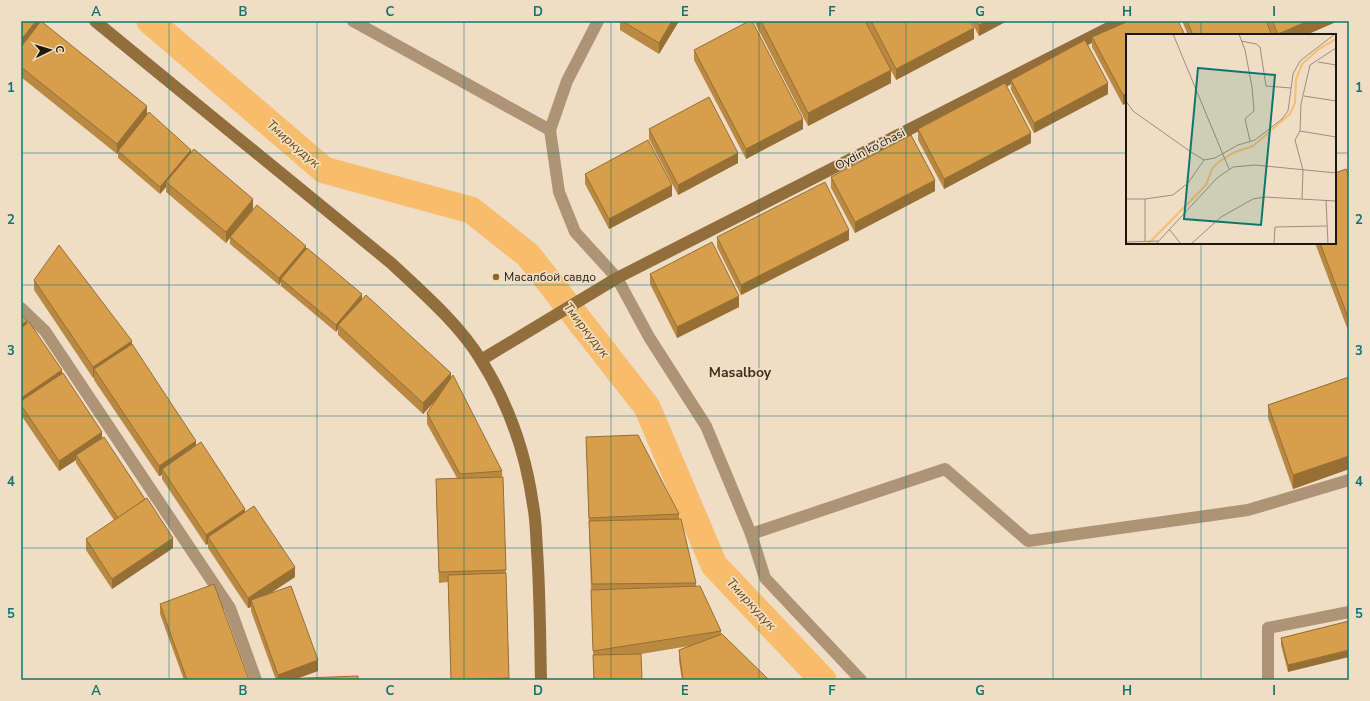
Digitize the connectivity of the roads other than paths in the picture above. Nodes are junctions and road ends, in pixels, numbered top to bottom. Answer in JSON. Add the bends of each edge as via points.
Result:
{"nodes":[{"id":1,"x":96,"y":21,"type":"edge"},
{"id":2,"x":353,"y":21,"type":"edge"},
{"id":3,"x":598,"y":21,"type":"edge"},
{"id":4,"x":1122,"y":21,"type":"edge"},
{"id":5,"x":550,"y":130,"type":"junction"},
{"id":6,"x":617,"y":278,"type":"junction"},
{"id":7,"x":21,"y":308,"type":"edge"},
{"id":8,"x":481,"y":360,"type":"junction"},
{"id":9,"x":1349,"y":480,"type":"edge"},
{"id":10,"x":751,"y":534,"type":"junction"},
{"id":11,"x":1349,"y":612,"type":"edge"},
{"id":12,"x":256,"y":680,"type":"edge"},
{"id":13,"x":541,"y":680,"type":"edge"},
{"id":14,"x":861,"y":680,"type":"edge"},
{"id":15,"x":1268,"y":680,"type":"edge"}],
"edges":[{"from":1,"to":8,"type":"main road","via":[[391,263],[460,331]]},
{"from":2,"to":5,"type":"street"},
{"from":3,"to":5,"type":"street","via":[[567,81]]},
{"from":4,"to":6,"type":"main road","name":"Oydin ko‘chasi"},
{"from":5,"to":6,"type":"street","via":[[559,192],[575,232]]},
{"from":6,"to":8,"type":"main road","name":"Oydin ko‘chasi"},
{"from":6,"to":10,"type":"street","via":[[648,337],[706,426]]},
{"from":7,"to":12,"type":"street","via":[[45,330],[230,608]]},
{"from":8,"to":13,"type":"main road","via":[[502,399],[518,440],[534,505],[540,592]]},
{"from":9,"to":10,"type":"street","via":[[1248,510],[1028,541],[945,469]]},
{"from":10,"to":14,"type":"street","via":[[765,578]]},
{"from":11,"to":15,"type":"street","via":[[1268,628]]}]}
